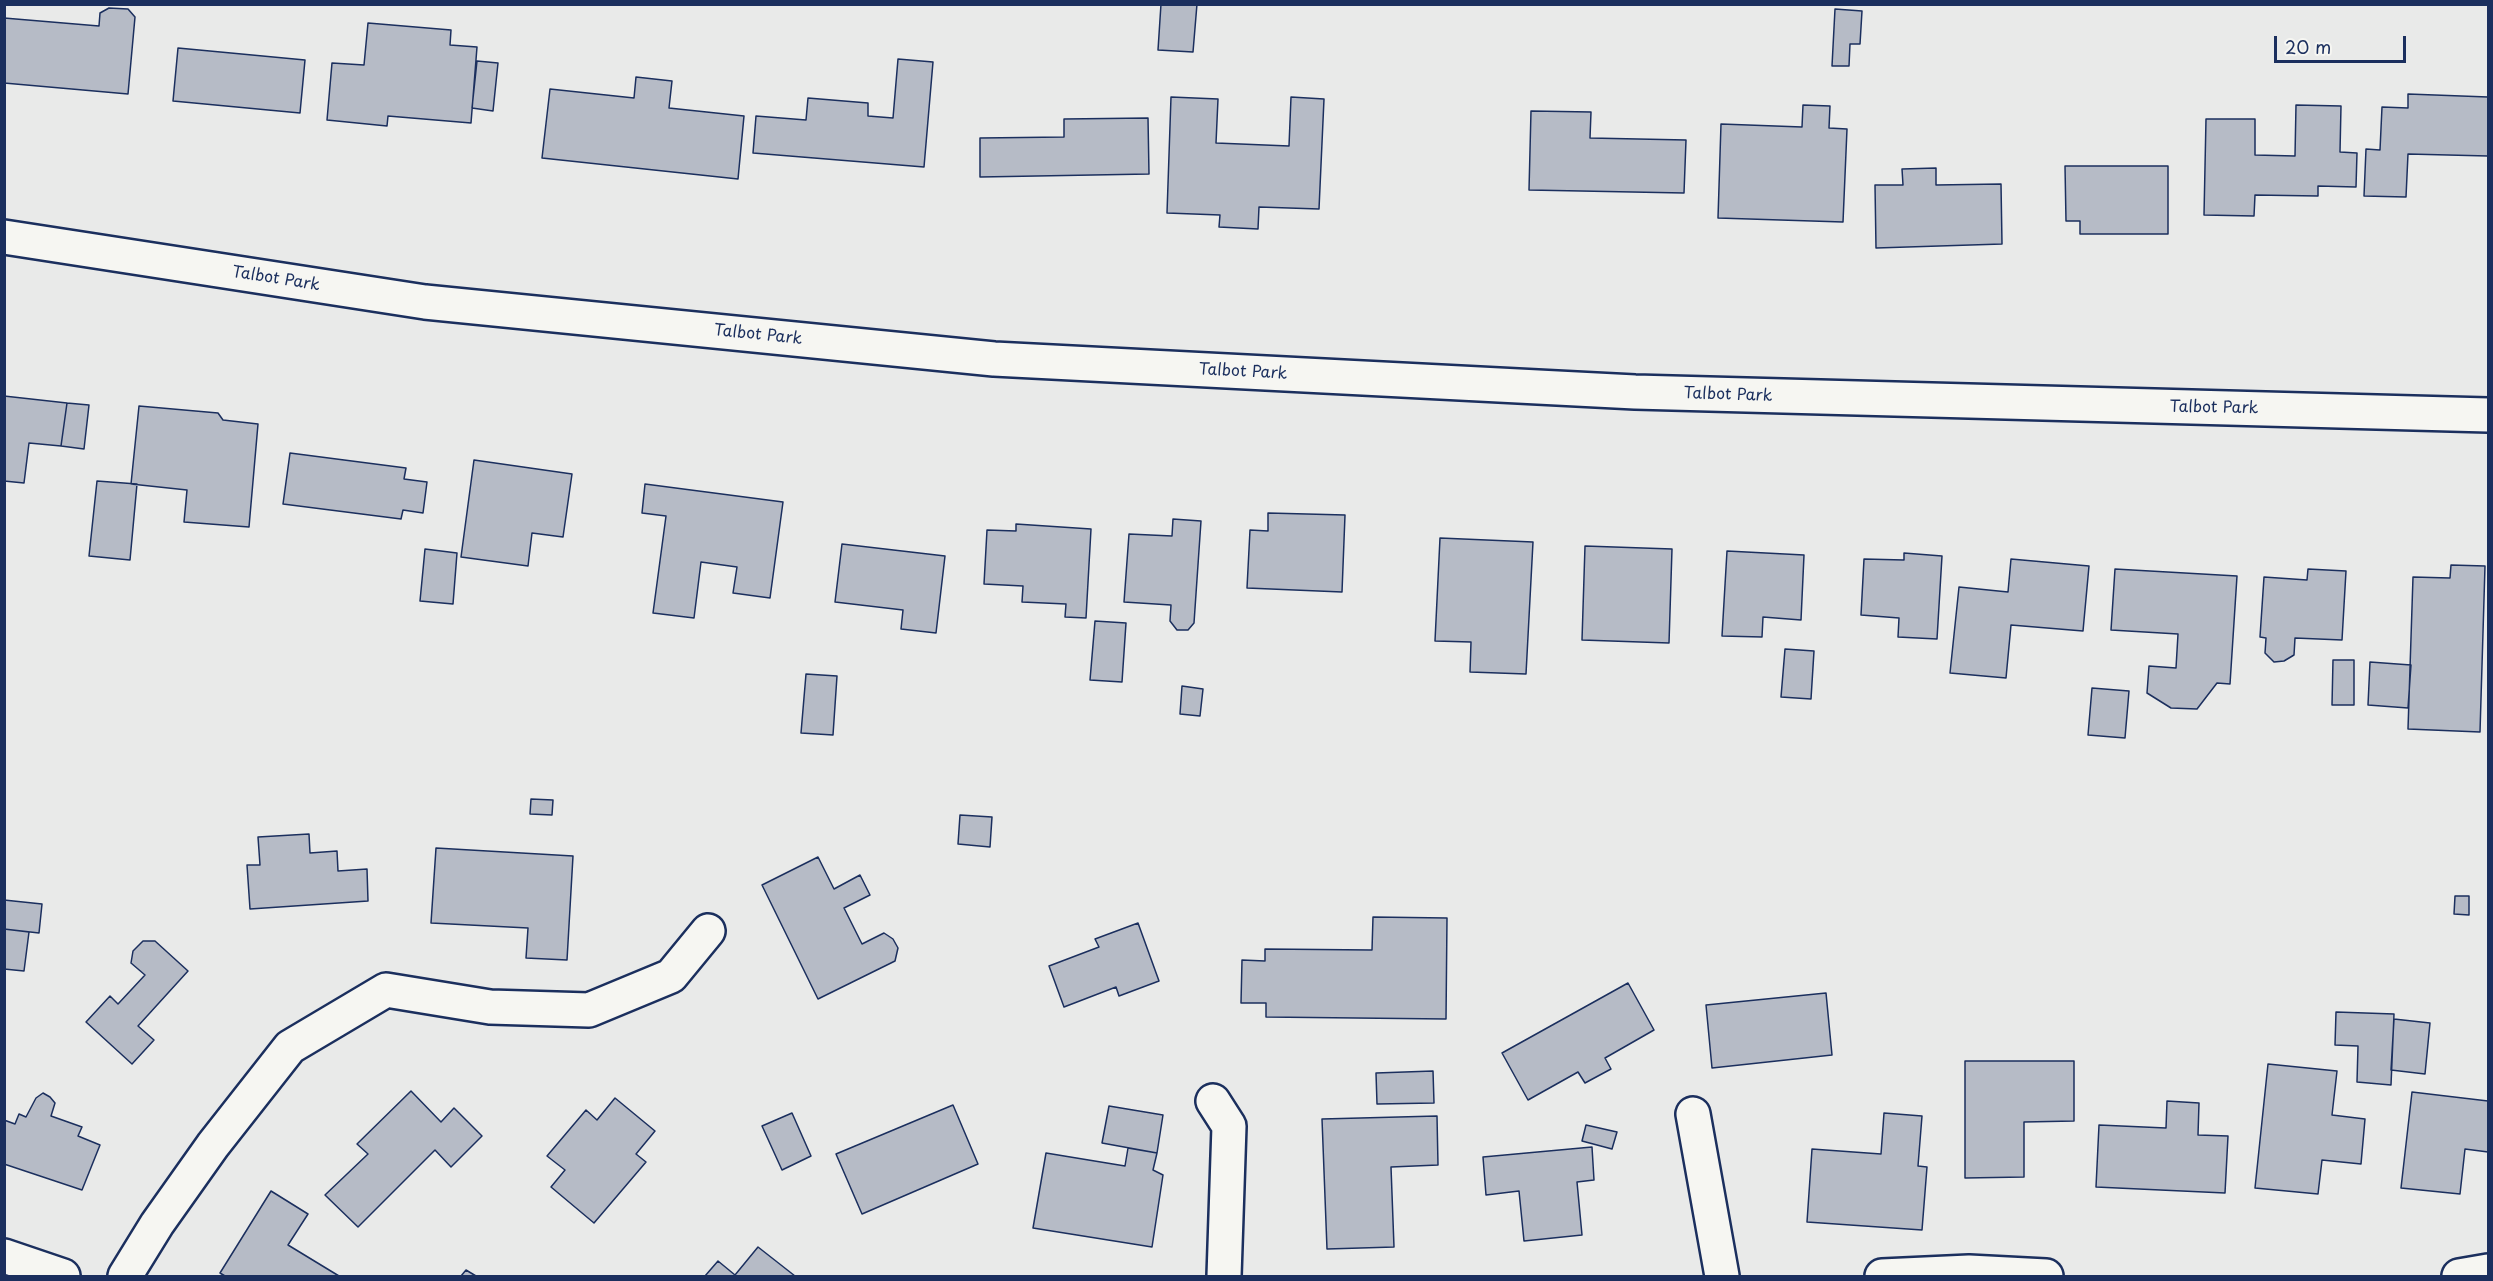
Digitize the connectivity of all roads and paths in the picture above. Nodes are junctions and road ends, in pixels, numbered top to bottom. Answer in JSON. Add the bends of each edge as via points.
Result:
{"nodes":[{"id":1,"x":4,"y":237,"type":"edge"},
{"id":2,"x":2488,"y":415,"type":"edge"},
{"id":3,"x":708,"y":931,"type":"dead end"},
{"id":4,"x":1213,"y":1101,"type":"dead end"},
{"id":5,"x":1693,"y":1114,"type":"dead end"},
{"id":6,"x":4,"y":1256,"type":"edge"},
{"id":7,"x":2488,"y":1271,"type":"edge"},
{"id":8,"x":1969,"y":1274,"type":"edge"},
{"id":9,"x":63,"y":1276,"type":"edge"},
{"id":10,"x":125,"y":1276,"type":"edge"},
{"id":11,"x":1224,"y":1276,"type":"edge"},
{"id":12,"x":1722,"y":1276,"type":"edge"},
{"id":13,"x":1882,"y":1276,"type":"edge"},
{"id":14,"x":2046,"y":1276,"type":"edge"},
{"id":15,"x":2459,"y":1276,"type":"edge"}],
"edges":[{"from":1,"to":2,"type":"street","name":"Talbot Park","via":[[425,302],[994,359],[1635,392]]},
{"from":3,"to":10,"type":"street","via":[[671,976],[589,1010],[490,1007],[386,990],[290,1047],[213,1144]]},
{"from":4,"to":11,"type":"street","via":[[1229,1126]]},
{"from":5,"to":12,"type":"street"},
{"from":6,"to":9,"type":"street"},
{"from":7,"to":15,"type":"street"},
{"from":8,"to":13,"type":"street"},
{"from":8,"to":14,"type":"street"}]}
